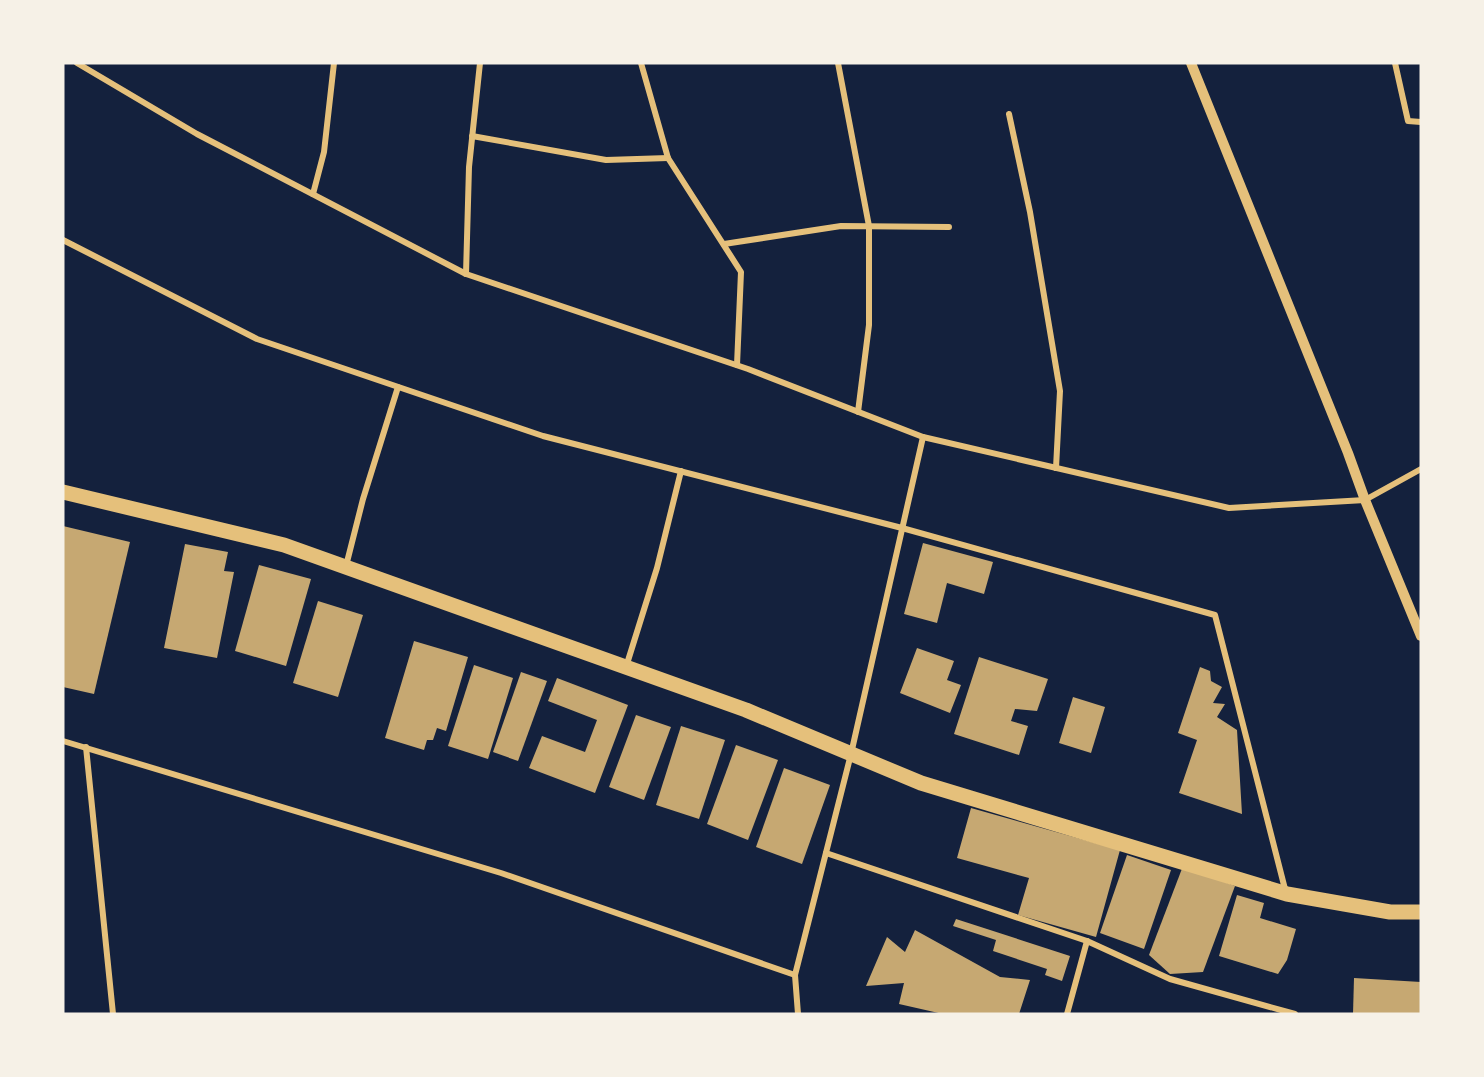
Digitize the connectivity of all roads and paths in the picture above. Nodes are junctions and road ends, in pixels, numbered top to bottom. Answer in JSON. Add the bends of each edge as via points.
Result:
{"nodes":[{"id":1,"x":77,"y":63,"type":"edge"},
{"id":2,"x":334,"y":63,"type":"edge"},
{"id":3,"x":480,"y":63,"type":"edge"},
{"id":4,"x":641,"y":63,"type":"edge"},
{"id":5,"x":838,"y":63,"type":"edge"},
{"id":6,"x":1191,"y":63,"type":"edge"},
{"id":7,"x":1395,"y":63,"type":"edge"},
{"id":8,"x":1009,"y":114,"type":"dead end"},
{"id":9,"x":1421,"y":122,"type":"edge"},
{"id":10,"x":472,"y":136,"type":"junction"},
{"id":11,"x":668,"y":158,"type":"junction"},
{"id":12,"x":313,"y":194,"type":"junction"},
{"id":13,"x":870,"y":226,"type":"junction"},
{"id":14,"x":949,"y":227,"type":"dead end"},
{"id":15,"x":63,"y":240,"type":"edge"},
{"id":16,"x":724,"y":244,"type":"junction"},
{"id":17,"x":466,"y":274,"type":"junction"},
{"id":18,"x":736,"y":365,"type":"junction"},
{"id":19,"x":398,"y":387,"type":"junction"},
{"id":20,"x":858,"y":412,"type":"junction"},
{"id":21,"x":923,"y":437,"type":"junction"},
{"id":22,"x":1056,"y":468,"type":"junction"},
{"id":23,"x":1421,"y":469,"type":"edge"},
{"id":24,"x":681,"y":471,"type":"junction"},
{"id":25,"x":63,"y":492,"type":"edge"},
{"id":26,"x":1365,"y":500,"type":"junction"},
{"id":27,"x":902,"y":528,"type":"junction"},
{"id":28,"x":346,"y":567,"type":"junction"},
{"id":29,"x":1421,"y":636,"type":"edge"},
{"id":30,"x":626,"y":668,"type":"junction"},
{"id":31,"x":63,"y":741,"type":"edge"},
{"id":32,"x":86,"y":747,"type":"junction"},
{"id":33,"x":851,"y":754,"type":"junction"},
{"id":34,"x":826,"y":853,"type":"junction"},
{"id":35,"x":1287,"y":894,"type":"junction"},
{"id":36,"x":1421,"y":912,"type":"edge"},
{"id":37,"x":1087,"y":941,"type":"junction"},
{"id":38,"x":795,"y":975,"type":"junction"},
{"id":39,"x":113,"y":1014,"type":"edge"},
{"id":40,"x":798,"y":1014,"type":"edge"},
{"id":41,"x":1067,"y":1014,"type":"edge"},
{"id":42,"x":1295,"y":1014,"type":"edge"}],
"edges":[{"from":1,"to":12,"type":"street","via":[[197,134]]},
{"from":2,"to":12,"type":"street","via":[[324,152]]},
{"from":3,"to":10,"type":"street"},
{"from":4,"to":11,"type":"street"},
{"from":5,"to":13,"type":"street"},
{"from":6,"to":26,"type":"street"},
{"from":7,"to":9,"type":"street","via":[[1408,121]]},
{"from":8,"to":22,"type":"street","via":[[1060,391]]},
{"from":10,"to":11,"type":"street","via":[[606,160]]},
{"from":10,"to":17,"type":"street"},
{"from":11,"to":16,"type":"street"},
{"from":12,"to":17,"type":"street"},
{"from":13,"to":14,"type":"street"},
{"from":13,"to":16,"type":"street","via":[[841,226]]},
{"from":13,"to":20,"type":"street","via":[[869,325]]},
{"from":15,"to":19,"type":"street","via":[[257,339]]},
{"from":16,"to":18,"type":"street","via":[[741,272]]},
{"from":17,"to":18,"type":"street"},
{"from":18,"to":20,"type":"street"},
{"from":19,"to":24,"type":"street","via":[[543,436]]},
{"from":19,"to":28,"type":"street"},
{"from":20,"to":21,"type":"street"},
{"from":21,"to":22,"type":"street"},
{"from":21,"to":27,"type":"street"},
{"from":22,"to":26,"type":"street","via":[[1229,508]]},
{"from":23,"to":26,"type":"street"},
{"from":24,"to":27,"type":"street"},
{"from":24,"to":30,"type":"street"},
{"from":25,"to":28,"type":"main road","via":[[284,545]]},
{"from":26,"to":29,"type":"street"},
{"from":27,"to":33,"type":"street"},
{"from":27,"to":35,"type":"street","via":[[1215,615]]},
{"from":28,"to":30,"type":"main road"},
{"from":30,"to":33,"type":"main road","via":[[746,710]]},
{"from":31,"to":32,"type":"street"},
{"from":32,"to":38,"type":"street","via":[[501,873]]},
{"from":32,"to":39,"type":"street"},
{"from":33,"to":34,"type":"street"},
{"from":33,"to":35,"type":"main road","via":[[921,783]]},
{"from":34,"to":37,"type":"street"},
{"from":34,"to":38,"type":"street"},
{"from":35,"to":36,"type":"main road","via":[[1390,912]]},
{"from":37,"to":41,"type":"street"},
{"from":37,"to":42,"type":"street","via":[[1170,979]]},
{"from":38,"to":40,"type":"street"}]}
